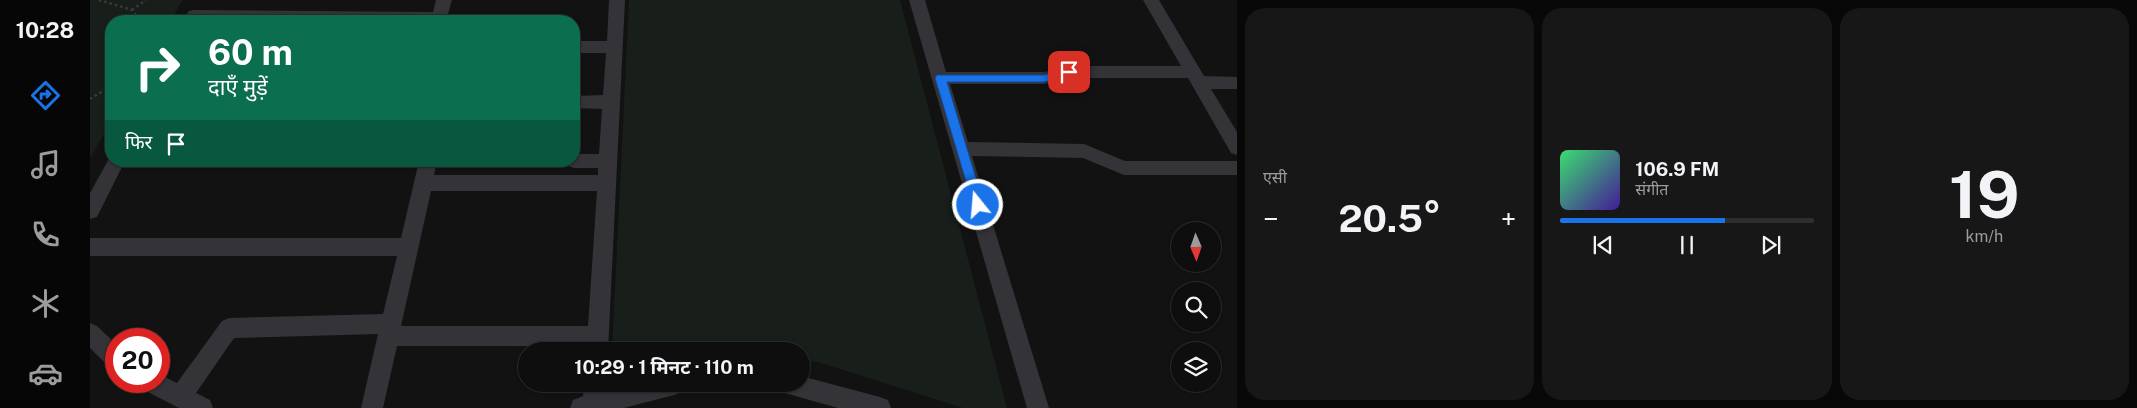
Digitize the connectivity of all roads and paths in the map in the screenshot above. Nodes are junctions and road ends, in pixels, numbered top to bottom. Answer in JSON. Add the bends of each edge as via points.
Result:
{"nodes":[{"id":1,"x":99,"y":0,"type":"edge"},
{"id":2,"x":146,"y":0,"type":"edge"},
{"id":3,"x":202,"y":0,"type":"edge"},
{"id":4,"x":444,"y":0,"type":"edge"},
{"id":5,"x":617,"y":0,"type":"edge"},
{"id":6,"x":917,"y":0,"type":"edge"},
{"id":7,"x":1151,"y":0,"type":"edge"},
{"id":8,"x":132,"y":10,"type":"junction"},
{"id":9,"x":136,"y":15,"type":"edge"},
{"id":10,"x":194,"y":15,"type":"edge"},
{"id":11,"x":440,"y":15,"type":"edge"},
{"id":12,"x":580,"y":47,"type":"edge"},
{"id":13,"x":615,"y":47,"type":"junction"},
{"id":14,"x":1196,"y":77,"type":"junction"},
{"id":15,"x":940,"y":78,"type":"junction"},
{"id":16,"x":1237,"y":83,"type":"edge"},
{"id":17,"x":105,"y":90,"type":"edge"},
{"id":18,"x":90,"y":99,"type":"edge"},
{"id":19,"x":580,"y":102,"type":"edge"},
{"id":20,"x":611,"y":102,"type":"junction"},
{"id":21,"x":1237,"y":148,"type":"edge"},
{"id":22,"x":962,"y":149,"type":"junction"},
{"id":23,"x":580,"y":161,"type":"edge"},
{"id":24,"x":608,"y":161,"type":"junction"},
{"id":25,"x":113,"y":167,"type":"edge"},
{"id":26,"x":427,"y":167,"type":"edge"},
{"id":27,"x":1237,"y":168,"type":"edge"},
{"id":28,"x":423,"y":183,"type":"junction"},
{"id":29,"x":607,"y":183,"type":"junction"},
{"id":30,"x":90,"y":211,"type":"edge"},
{"id":31,"x":90,"y":247,"type":"edge"},
{"id":32,"x":409,"y":247,"type":"junction"},
{"id":33,"x":389,"y":330,"type":"junction"},
{"id":34,"x":92,"y":340,"type":"edge"},
{"id":35,"x":568,"y":342,"type":"edge"},
{"id":36,"x":598,"y":342,"type":"edge"},
{"id":37,"x":105,"y":350,"type":"edge"},
{"id":38,"x":810,"y":390,"type":"edge"},
{"id":39,"x":170,"y":392,"type":"edge"},
{"id":40,"x":635,"y":392,"type":"edge"},
{"id":41,"x":180,"y":397,"type":"junction"},
{"id":42,"x":587,"y":402,"type":"edge"},
{"id":43,"x":874,"y":407,"type":"edge"},
{"id":44,"x":202,"y":408,"type":"edge"},
{"id":45,"x":372,"y":408,"type":"edge"},
{"id":46,"x":1038,"y":408,"type":"edge"}],
"edges":[{"from":1,"to":8,"type":"path"},
{"from":2,"to":8,"type":"path"},
{"from":3,"to":10,"type":"street"},
{"from":4,"to":11,"type":"street"},
{"from":5,"to":13,"type":"street"},
{"from":6,"to":15,"type":"street"},
{"from":7,"to":14,"type":"street"},
{"from":8,"to":9,"type":"path"},
{"from":12,"to":13,"type":"street"},
{"from":13,"to":20,"type":"street"},
{"from":14,"to":15,"type":"street","via":[[1069,72],[1044,78]]},
{"from":14,"to":16,"type":"street"},
{"from":14,"to":21,"type":"street"},
{"from":15,"to":22,"type":"street"},
{"from":17,"to":18,"type":"path"},
{"from":19,"to":20,"type":"street"},
{"from":20,"to":24,"type":"street"},
{"from":22,"to":27,"type":"street","via":[[1084,151],[1124,168]]},
{"from":22,"to":46,"type":"street"},
{"from":23,"to":24,"type":"street"},
{"from":24,"to":29,"type":"street"},
{"from":25,"to":30,"type":"street"},
{"from":26,"to":28,"type":"street"},
{"from":28,"to":29,"type":"street"},
{"from":28,"to":32,"type":"street"},
{"from":29,"to":36,"type":"street"},
{"from":31,"to":32,"type":"street"},
{"from":32,"to":33,"type":"street"},
{"from":33,"to":35,"type":"street"},
{"from":33,"to":41,"type":"street","via":[[229,328]]},
{"from":33,"to":45,"type":"street"},
{"from":34,"to":37,"type":"street"},
{"from":38,"to":43,"type":"street"},
{"from":39,"to":41,"type":"street"},
{"from":40,"to":42,"type":"street"},
{"from":41,"to":44,"type":"street"}]}
